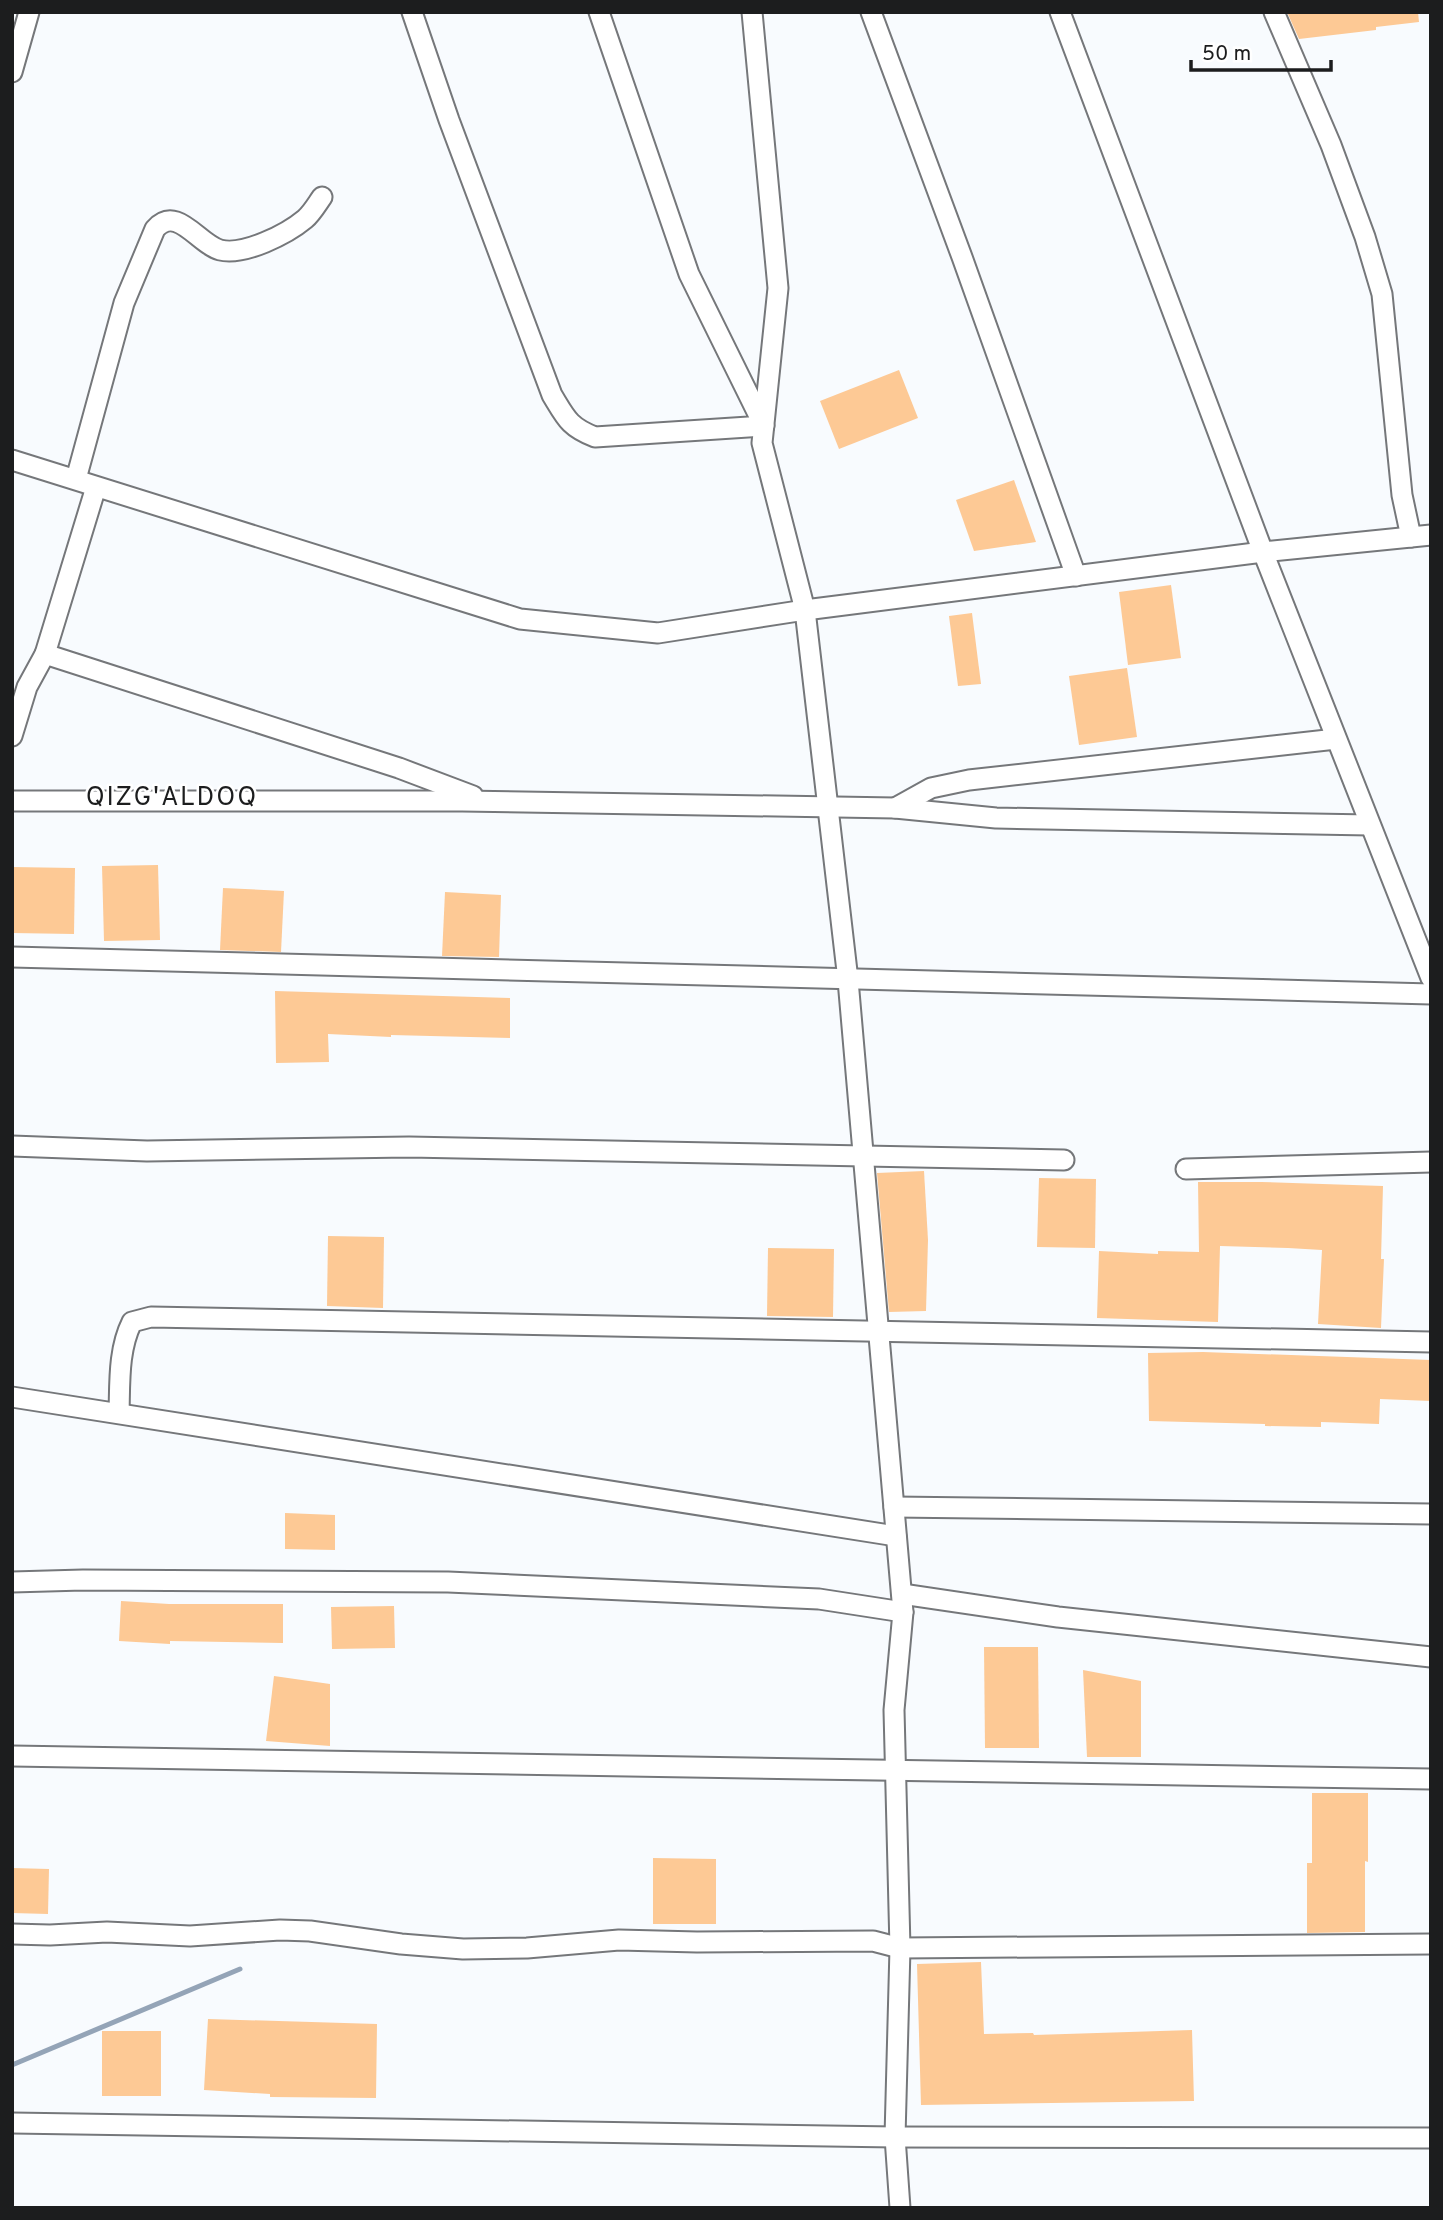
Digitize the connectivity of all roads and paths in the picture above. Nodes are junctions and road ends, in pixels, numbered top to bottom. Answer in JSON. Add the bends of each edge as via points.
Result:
{"nodes":[{"id":1,"x":29,"y":12,"type":"edge"},
{"id":2,"x":412,"y":12,"type":"edge"},
{"id":3,"x":599,"y":12,"type":"edge"},
{"id":4,"x":752,"y":12,"type":"edge"},
{"id":5,"x":871,"y":12,"type":"edge"},
{"id":6,"x":1060,"y":12,"type":"edge"},
{"id":7,"x":1274,"y":12,"type":"edge"},
{"id":8,"x":12,"y":72,"type":"edge"},
{"id":9,"x":321,"y":197,"type":"dead end"},
{"id":10,"x":764,"y":426,"type":"junction"},
{"id":11,"x":12,"y":460,"type":"edge"},
{"id":12,"x":76,"y":480,"type":"junction"},
{"id":13,"x":96,"y":487,"type":"junction"},
{"id":14,"x":1431,"y":536,"type":"edge"},
{"id":15,"x":1411,"y":537,"type":"junction"},
{"id":16,"x":1263,"y":552,"type":"junction"},
{"id":17,"x":1076,"y":576,"type":"junction"},
{"id":18,"x":805,"y":610,"type":"junction"},
{"id":19,"x":45,"y":654,"type":"junction"},
{"id":20,"x":12,"y":736,"type":"edge"},
{"id":21,"x":1336,"y":738,"type":"junction"},
{"id":22,"x":12,"y":801,"type":"edge"},
{"id":23,"x":487,"y":802,"type":"junction"},
{"id":24,"x":895,"y":808,"type":"junction"},
{"id":25,"x":828,"y":809,"type":"junction"},
{"id":26,"x":1370,"y":825,"type":"junction"},
{"id":27,"x":12,"y":957,"type":"edge"},
{"id":28,"x":1431,"y":978,"type":"edge"},
{"id":29,"x":848,"y":980,"type":"junction"},
{"id":30,"x":1431,"y":994,"type":"edge"},
{"id":31,"x":12,"y":1146,"type":"edge"},
{"id":32,"x":863,"y":1155,"type":"junction"},
{"id":33,"x":1064,"y":1160,"type":"dead end"},
{"id":34,"x":1431,"y":1162,"type":"edge"},
{"id":35,"x":1186,"y":1169,"type":"dead end"},
{"id":36,"x":879,"y":1332,"type":"junction"},
{"id":37,"x":1431,"y":1342,"type":"edge"},
{"id":38,"x":12,"y":1397,"type":"edge"},
{"id":39,"x":119,"y":1413,"type":"junction"},
{"id":40,"x":894,"y":1507,"type":"junction"},
{"id":41,"x":1431,"y":1514,"type":"edge"},
{"id":42,"x":896,"y":1536,"type":"junction"},
{"id":43,"x":12,"y":1582,"type":"edge"},
{"id":44,"x":903,"y":1603,"type":"junction"},
{"id":45,"x":1431,"y":1657,"type":"edge"},
{"id":46,"x":12,"y":1756,"type":"edge"},
{"id":47,"x":895,"y":1772,"type":"junction"},
{"id":48,"x":1431,"y":1779,"type":"edge"},
{"id":49,"x":12,"y":1934,"type":"edge"},
{"id":50,"x":1431,"y":1944,"type":"edge"},
{"id":51,"x":900,"y":1948,"type":"junction"},
{"id":52,"x":12,"y":2123,"type":"edge"},
{"id":53,"x":895,"y":2137,"type":"junction"},
{"id":54,"x":1431,"y":2138,"type":"edge"},
{"id":55,"x":900,"y":2208,"type":"edge"}],
"edges":[{"from":1,"to":8,"type":"street"},
{"from":2,"to":10,"type":"street","via":[[552,395],[567,420],[595,437]]},
{"from":3,"to":10,"type":"street","via":[[689,274]]},
{"from":4,"to":10,"type":"street","via":[[778,288]]},
{"from":5,"to":17,"type":"street"},
{"from":6,"to":16,"type":"street"},
{"from":7,"to":15,"type":"street","via":[[1331,145],[1382,294],[1402,495]]},
{"from":9,"to":12,"type":"street","via":[[307,217],[283,234],[234,250],[213,247],[180,223],[161,222],[124,303]]},
{"from":10,"to":18,"type":"street","via":[[762,443]]},
{"from":11,"to":12,"type":"street"},
{"from":12,"to":13,"type":"street"},
{"from":13,"to":18,"type":"street","via":[[520,619],[658,632]]},
{"from":13,"to":19,"type":"street"},
{"from":14,"to":15,"type":"street"},
{"from":15,"to":16,"type":"street"},
{"from":16,"to":17,"type":"street"},
{"from":16,"to":21,"type":"street"},
{"from":17,"to":18,"type":"street"},
{"from":18,"to":25,"type":"street"},
{"from":19,"to":20,"type":"street","via":[[27,687]]},
{"from":19,"to":23,"type":"street","via":[[399,768]]},
{"from":21,"to":24,"type":"street","via":[[969,779],[931,788]]},
{"from":21,"to":26,"type":"street"},
{"from":22,"to":23,"type":"street"},
{"from":23,"to":25,"type":"street"},
{"from":24,"to":25,"type":"street"},
{"from":24,"to":26,"type":"street","via":[[996,818]]},
{"from":25,"to":29,"type":"street"},
{"from":26,"to":28,"type":"street"},
{"from":27,"to":29,"type":"street"},
{"from":29,"to":30,"type":"street"},
{"from":29,"to":32,"type":"street"},
{"from":31,"to":32,"type":"street","via":[[148,1151],[409,1147]]},
{"from":32,"to":33,"type":"street"},
{"from":32,"to":36,"type":"street"},
{"from":34,"to":35,"type":"street"},
{"from":36,"to":37,"type":"street"},
{"from":36,"to":39,"type":"street","via":[[151,1317],[132,1322],[125,1334]]},
{"from":36,"to":40,"type":"street"},
{"from":38,"to":39,"type":"street"},
{"from":39,"to":42,"type":"street"},
{"from":40,"to":41,"type":"street"},
{"from":40,"to":42,"type":"street"},
{"from":42,"to":44,"type":"street"},
{"from":43,"to":44,"type":"street","via":[[448,1582]]},
{"from":44,"to":45,"type":"street"},
{"from":44,"to":47,"type":"street","via":[[894,1710]]},
{"from":46,"to":47,"type":"street"},
{"from":47,"to":48,"type":"street"},
{"from":47,"to":51,"type":"street"},
{"from":49,"to":51,"type":"street","via":[[107,1931],[190,1936],[300,1930],[463,1949],[619,1940],[873,1941]]},
{"from":50,"to":51,"type":"street"},
{"from":51,"to":53,"type":"street"},
{"from":52,"to":53,"type":"street"},
{"from":53,"to":54,"type":"street"},
{"from":53,"to":55,"type":"street"}]}
